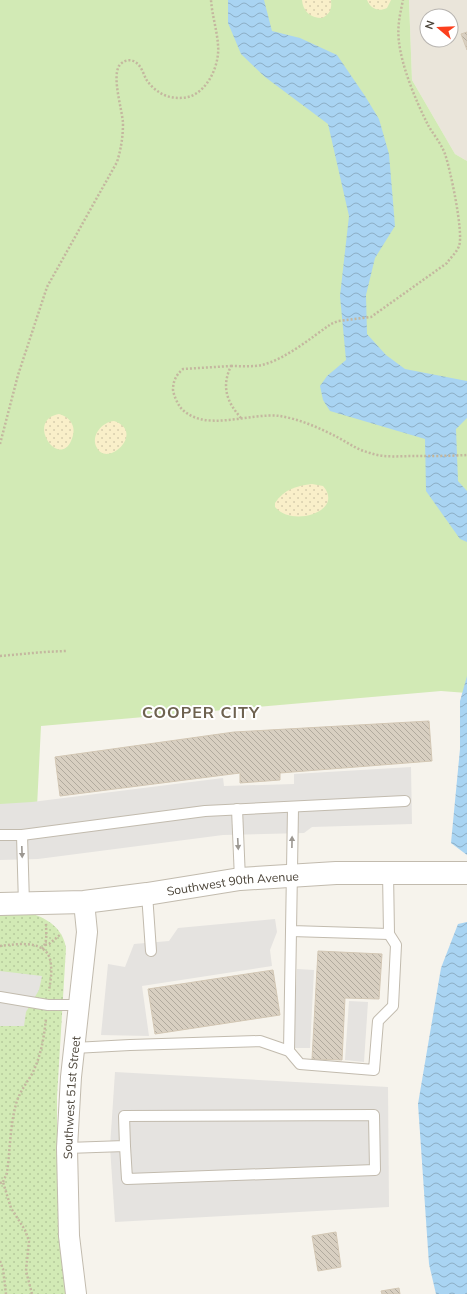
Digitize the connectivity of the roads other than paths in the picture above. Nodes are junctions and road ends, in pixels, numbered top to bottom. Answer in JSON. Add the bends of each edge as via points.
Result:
{"nodes":[{"id":1,"x":405,"y":802,"type":"dead end"},
{"id":2,"x":293,"y":808,"type":"junction"},
{"id":3,"x":237,"y":810,"type":"junction"},
{"id":4,"x":0,"y":835,"type":"edge"},
{"id":5,"x":22,"y":835,"type":"junction"},
{"id":6,"x":388,"y":872,"type":"junction"},
{"id":7,"x":467,"y":873,"type":"edge"},
{"id":8,"x":292,"y":876,"type":"junction"},
{"id":9,"x":240,"y":879,"type":"junction"},
{"id":10,"x":147,"y":894,"type":"junction"},
{"id":11,"x":84,"y":902,"type":"junction"},
{"id":12,"x":0,"y":904,"type":"edge"},
{"id":13,"x":24,"y":904,"type":"junction"},
{"id":14,"x":290,"y":932,"type":"junction"},
{"id":15,"x":389,"y":934,"type":"junction"},
{"id":16,"x":151,"y":952,"type":"dead end"},
{"id":17,"x":0,"y":997,"type":"edge"},
{"id":18,"x":79,"y":1005,"type":"junction"},
{"id":19,"x":74,"y":1048,"type":"junction"},
{"id":20,"x":289,"y":1050,"type":"junction"},
{"id":21,"x":125,"y":1146,"type":"junction"},
{"id":22,"x":67,"y":1148,"type":"junction"},
{"id":23,"x":76,"y":1294,"type":"edge"}],
"edges":[{"from":1,"to":2,"type":"lane"},
{"from":2,"to":3,"type":"lane"},
{"from":8,"to":2,"type":"lane","one_way":true},
{"from":3,"to":5,"type":"lane","via":[[204,811]]},
{"from":3,"to":9,"type":"lane","one_way":true},
{"from":4,"to":5,"type":"lane"},
{"from":5,"to":13,"type":"lane","one_way":true},
{"from":6,"to":7,"type":"street","name":"Southwest 90th Avenue"},
{"from":6,"to":8,"type":"street","name":"Southwest 90th Avenue"},
{"from":6,"to":15,"type":"lane"},
{"from":8,"to":9,"type":"street","name":"Southwest 90th Avenue"},
{"from":8,"to":14,"type":"lane"},
{"from":9,"to":10,"type":"street","name":"Southwest 90th Avenue"},
{"from":10,"to":11,"type":"street","name":"Southwest 90th Avenue"},
{"from":10,"to":16,"type":"lane"},
{"from":11,"to":13,"type":"street","name":"Southwest 90th Avenue"},
{"from":11,"to":18,"type":"street","name":"Southwest 51st Street","via":[[87,932]]},
{"from":12,"to":13,"type":"street","name":"Southwest 90th Avenue"},
{"from":14,"to":15,"type":"lane"},
{"from":14,"to":20,"type":"lane"},
{"from":15,"to":20,"type":"lane","via":[[396,945],[393,1006],[378,1021],[374,1070],[300,1064]]},
{"from":17,"to":18,"type":"lane","via":[[48,1005]]},
{"from":18,"to":19,"type":"street","name":"Southwest 51st Street"},
{"from":19,"to":20,"type":"lane","via":[[260,1041]]},
{"from":19,"to":22,"type":"street","name":"Southwest 51st Street"},
{"from":21,"to":21,"type":"lane","via":[[127,1179],[375,1170],[374,1115],[124,1116]]},
{"from":21,"to":22,"type":"lane"},
{"from":22,"to":23,"type":"street","name":"Southwest 51st Street","via":[[69,1236]]}]}
